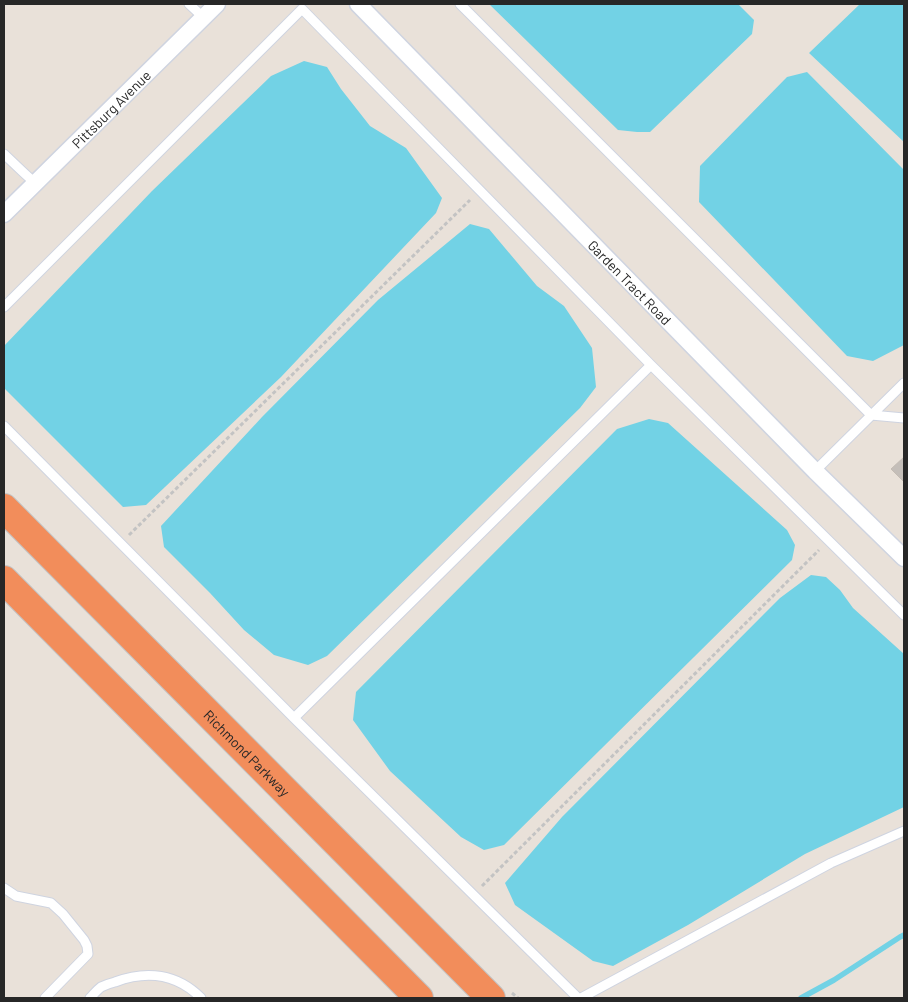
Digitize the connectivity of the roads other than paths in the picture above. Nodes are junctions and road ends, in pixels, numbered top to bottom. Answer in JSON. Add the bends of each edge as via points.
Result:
{"nodes":[{"id":1,"x":189,"y":4,"type":"edge"},
{"id":2,"x":217,"y":4,"type":"edge"},
{"id":3,"x":358,"y":4,"type":"edge"},
{"id":4,"x":460,"y":4,"type":"edge"},
{"id":5,"x":203,"y":18,"type":"junction"},
{"id":6,"x":4,"y":154,"type":"edge"},
{"id":7,"x":36,"y":183,"type":"junction"},
{"id":8,"x":4,"y":214,"type":"edge"},
{"id":9,"x":4,"y":307,"type":"edge"},
{"id":10,"x":651,"y":365,"type":"junction"},
{"id":11,"x":904,"y":383,"type":"edge"},
{"id":12,"x":871,"y":415,"type":"junction"},
{"id":13,"x":904,"y":418,"type":"edge"},
{"id":14,"x":4,"y":426,"type":"edge"},
{"id":15,"x":815,"y":471,"type":"junction"},
{"id":16,"x":4,"y":508,"type":"edge"},
{"id":17,"x":904,"y":558,"type":"edge"},
{"id":18,"x":4,"y":580,"type":"edge"},
{"id":19,"x":904,"y":615,"type":"edge"},
{"id":20,"x":294,"y":718,"type":"junction"},
{"id":21,"x":904,"y":831,"type":"edge"},
{"id":22,"x":4,"y":888,"type":"edge"},
{"id":23,"x":45,"y":998,"type":"edge"},
{"id":24,"x":90,"y":998,"type":"edge"},
{"id":25,"x":202,"y":998,"type":"edge"},
{"id":26,"x":419,"y":998,"type":"edge"},
{"id":27,"x":491,"y":998,"type":"edge"},
{"id":28,"x":579,"y":998,"type":"edge"}],
"edges":[{"from":1,"to":5,"type":"lane"},
{"from":2,"to":5,"type":"street","name":"Pittsburg Avenue"},
{"from":3,"to":15,"type":"street","name":"Garden Tract Road"},
{"from":4,"to":12,"type":"lane"},
{"from":5,"to":7,"type":"street","name":"Pittsburg Avenue"},
{"from":6,"to":7,"type":"lane"},
{"from":7,"to":8,"type":"street","name":"Pittsburg Avenue"},
{"from":9,"to":10,"type":"lane","via":[[302,10]]},
{"from":10,"to":19,"type":"lane"},
{"from":10,"to":20,"type":"lane"},
{"from":11,"to":12,"type":"lane"},
{"from":12,"to":13,"type":"lane"},
{"from":12,"to":15,"type":"lane"},
{"from":14,"to":20,"type":"lane"},
{"from":15,"to":17,"type":"street","name":"Garden Tract Road"},
{"from":16,"to":27,"type":"highway","name":"Richmond Parkway"},
{"from":18,"to":26,"type":"highway"},
{"from":20,"to":28,"type":"lane"},
{"from":21,"to":28,"type":"lane","via":[[831,863]]},
{"from":22,"to":23,"type":"lane","via":[[16,896],[51,903],[87,946],[88,954]]},
{"from":24,"to":25,"type":"lane","via":[[100,988],[127,977],[150,974],[174,979]]}]}
